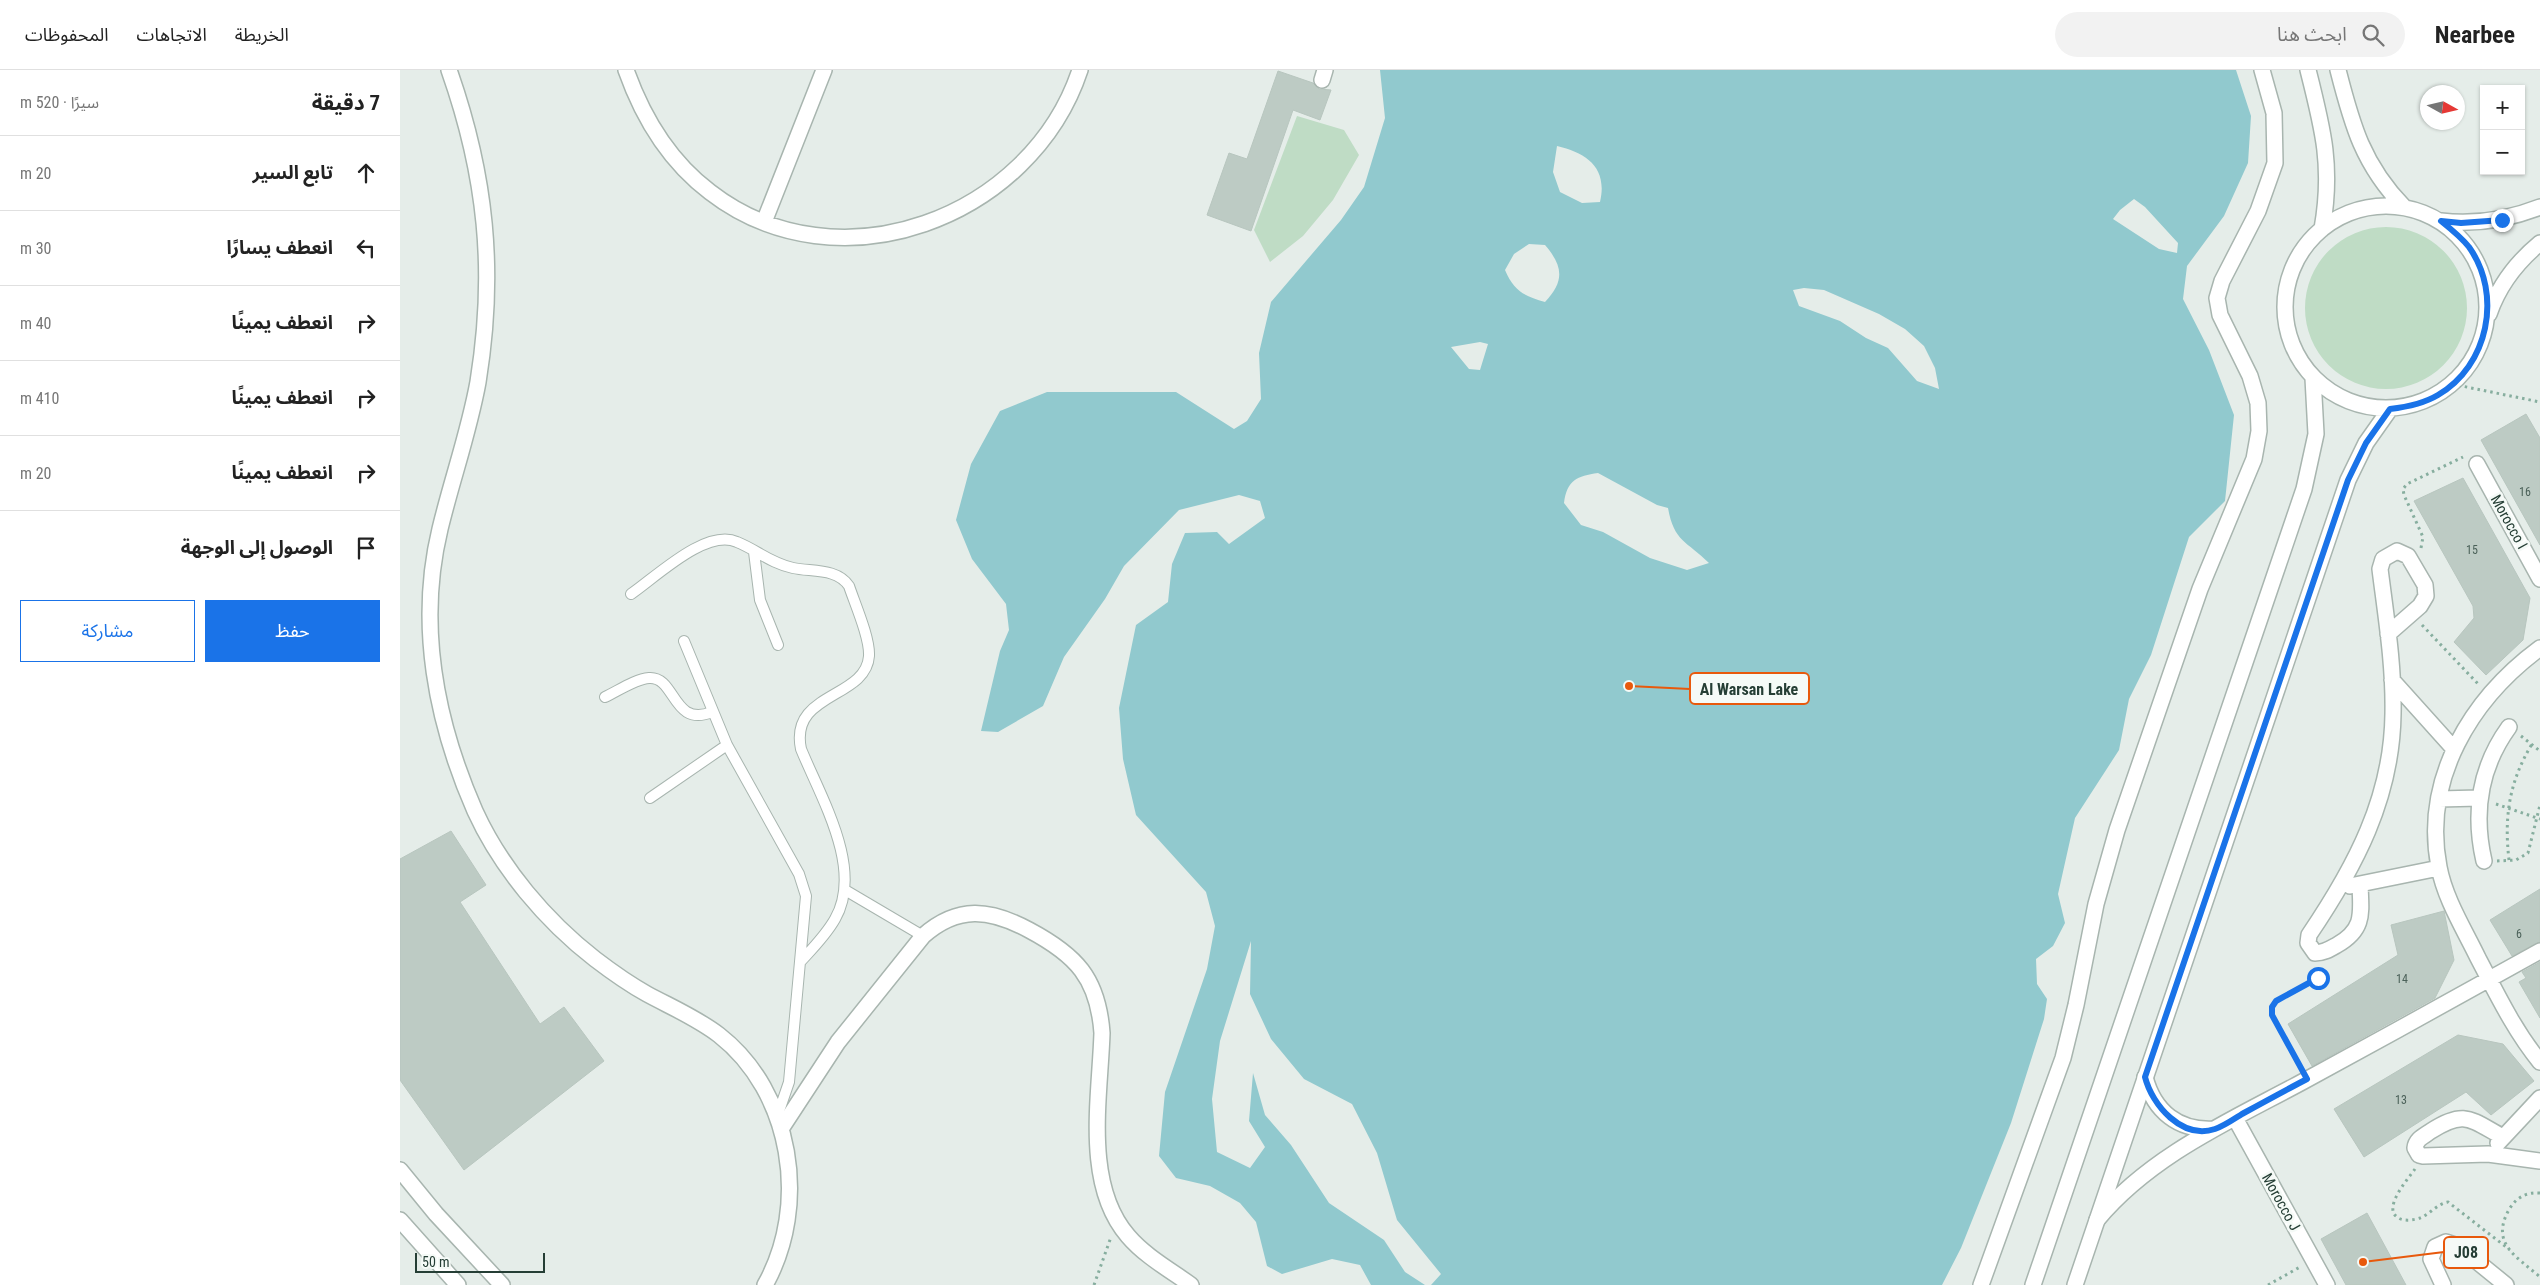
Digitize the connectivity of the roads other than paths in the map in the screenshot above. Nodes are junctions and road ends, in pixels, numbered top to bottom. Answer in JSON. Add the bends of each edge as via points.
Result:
{"nodes":[{"id":1,"x":449,"y":70,"type":"edge"},
{"id":2,"x":626,"y":70,"type":"edge"},
{"id":3,"x":824,"y":70,"type":"edge"},
{"id":4,"x":1080,"y":70,"type":"edge"},
{"id":5,"x":2262,"y":70,"type":"edge"},
{"id":6,"x":2308,"y":70,"type":"edge"},
{"id":7,"x":2338,"y":70,"type":"edge"},
{"id":8,"x":2540,"y":206,"type":"edge"},
{"id":9,"x":2404,"y":207,"type":"junction"},
{"id":10,"x":2441,"y":221,"type":"junction"},
{"id":11,"x":764,"y":222,"type":"junction"},
{"id":12,"x":2322,"y":229,"type":"junction"},
{"id":13,"x":2540,"y":243,"type":"edge"},
{"id":14,"x":2487,"y":320,"type":"junction"},
{"id":15,"x":2313,"y":378,"type":"junction"},
{"id":16,"x":2390,"y":409,"type":"junction"},
{"id":17,"x":2477,"y":464,"type":"road end"},
{"id":18,"x":754,"y":552,"type":"junction"},
{"id":19,"x":2540,"y":580,"type":"edge"},
{"id":20,"x":632,"y":594,"type":"dead end"},
{"id":21,"x":2388,"y":634,"type":"junction"},
{"id":22,"x":684,"y":641,"type":"dead end"},
{"id":23,"x":778,"y":645,"type":"dead end"},
{"id":24,"x":2540,"y":648,"type":"edge"},
{"id":25,"x":2392,"y":680,"type":"junction"},
{"id":26,"x":605,"y":697,"type":"dead end"},
{"id":27,"x":712,"y":712,"type":"junction"},
{"id":28,"x":2509,"y":727,"type":"road end"},
{"id":29,"x":727,"y":746,"type":"junction"},
{"id":30,"x":2454,"y":748,"type":"junction"},
{"id":31,"x":650,"y":798,"type":"dead end"},
{"id":32,"x":2479,"y":798,"type":"junction"},
{"id":33,"x":2438,"y":799,"type":"junction"},
{"id":34,"x":2484,"y":861,"type":"road end"},
{"id":35,"x":2440,"y":868,"type":"junction"},
{"id":36,"x":2360,"y":885,"type":"junction"},
{"id":37,"x":2341,"y":888,"type":"junction"},
{"id":38,"x":845,"y":890,"type":"junction"},
{"id":39,"x":923,"y":936,"type":"junction"},
{"id":40,"x":2540,"y":951,"type":"edge"},
{"id":41,"x":801,"y":961,"type":"junction"},
{"id":42,"x":2489,"y":979,"type":"junction"},
{"id":43,"x":2540,"y":1062,"type":"edge"},
{"id":44,"x":2145,"y":1077,"type":"junction"},
{"id":45,"x":2540,"y":1098,"type":"edge"},
{"id":46,"x":2235,"y":1118,"type":"junction"},
{"id":47,"x":779,"y":1123,"type":"junction"},
{"id":48,"x":2214,"y":1129,"type":"junction"},
{"id":49,"x":2503,"y":1137,"type":"junction"},
{"id":50,"x":2488,"y":1154,"type":"junction"},
{"id":51,"x":2540,"y":1161,"type":"edge"},
{"id":52,"x":400,"y":1170,"type":"edge"},
{"id":53,"x":400,"y":1220,"type":"edge"},
{"id":54,"x":2096,"y":1221,"type":"junction"},
{"id":55,"x":2497,"y":1283,"type":"edge"},
{"id":56,"x":458,"y":1285,"type":"edge"},
{"id":57,"x":502,"y":1285,"type":"edge"},
{"id":58,"x":765,"y":1285,"type":"edge"},
{"id":59,"x":1192,"y":1285,"type":"edge"},
{"id":60,"x":1981,"y":1285,"type":"edge"},
{"id":61,"x":2033,"y":1285,"type":"edge"},
{"id":62,"x":2075,"y":1285,"type":"edge"},
{"id":63,"x":2327,"y":1285,"type":"edge"},
{"id":64,"x":2443,"y":1285,"type":"edge"}],
"edges":[{"from":1,"to":47,"type":"street","via":[[476,164],[483,198],[487,254],[484,337],[478,383],[439,529],[429,613],[433,669],[454,757],[477,815],[492,842],[547,916],[617,975],[701,1024],[730,1045],[754,1072]]},
{"from":2,"to":11,"type":"street","via":[[643,112],[659,139],[682,166],[711,193]]},
{"from":3,"to":11,"type":"street"},
{"from":4,"to":11,"type":"street","via":[[1058,120],[1035,151],[990,192],[952,213],[910,228],[852,237],[798,232]]},
{"from":5,"to":60,"type":"street","via":[[2274,113],[2275,163],[2258,211],[2222,281],[2217,298],[2220,315],[2250,376],[2258,403],[2259,431],[2254,459],[2200,589],[2117,830],[2096,904],[2063,1058]]},
{"from":6,"to":12,"type":"street","via":[[2327,154]]},
{"from":7,"to":9,"type":"street","via":[[2352,124],[2365,154],[2382,182]]},
{"from":8,"to":10,"type":"street","via":[[2495,221]]},
{"from":9,"to":10,"type":"street"},
{"from":9,"to":12,"type":"street","via":[[2361,209]]},
{"from":10,"to":14,"type":"street","via":[[2468,247],[2478,264],[2486,292]]},
{"from":12,"to":15,"type":"street","via":[[2296,261],[2285,302],[2286,323],[2292,343],[2300,362]]},
{"from":13,"to":14,"type":"street","via":[[2507,278]]},
{"from":14,"to":16,"type":"street","via":[[2476,355],[2452,384],[2423,402]]},
{"from":15,"to":16,"type":"street","via":[[2349,402],[2369,408]]},
{"from":15,"to":61,"type":"street","via":[[2316,434],[2304,489]]},
{"from":16,"to":44,"type":"street","via":[[2366,443],[2348,480]]},
{"from":17,"to":19,"type":"street","name":"Morocco I"},
{"from":18,"to":20,"type":"lane","via":[[728,539],[707,542]]},
{"from":18,"to":23,"type":"lane","via":[[760,600]]},
{"from":18,"to":38,"type":"lane","via":[[789,567],[834,574],[845,580],[868,648],[868,663],[860,676],[812,708],[803,720],[799,735],[801,749],[840,845]]},
{"from":21,"to":21,"type":"street","via":[[2424,602],[2427,590],[2408,556],[2398,551],[2383,558],[2380,564]]},
{"from":21,"to":25,"type":"street"},
{"from":22,"to":27,"type":"lane"},
{"from":24,"to":30,"type":"street","via":[[2520,663],[2489,695]]},
{"from":25,"to":30,"type":"street"},
{"from":25,"to":37,"type":"street","via":[[2392,724],[2384,785],[2374,819]]},
{"from":26,"to":27,"type":"lane","via":[[643,679],[653,678],[662,683],[690,714],[702,716]]},
{"from":27,"to":29,"type":"lane"},
{"from":28,"to":32,"type":"street","via":[[2493,752]]},
{"from":29,"to":31,"type":"lane"},
{"from":29,"to":41,"type":"lane","via":[[803,885],[806,909]]},
{"from":30,"to":33,"type":"street"},
{"from":32,"to":33,"type":"street"},
{"from":32,"to":34,"type":"street","via":[[2478,824]]},
{"from":33,"to":35,"type":"street","via":[[2436,834]]},
{"from":35,"to":36,"type":"street"},
{"from":35,"to":42,"type":"street","via":[[2456,914]]},
{"from":36,"to":37,"type":"street"},
{"from":36,"to":37,"type":"street","via":[[2360,920],[2353,933],[2324,952],[2315,953],[2309,947],[2309,935]]},
{"from":38,"to":39,"type":"lane"},
{"from":38,"to":41,"type":"lane","via":[[835,919]]},
{"from":39,"to":47,"type":"street","via":[[838,1042]]},
{"from":39,"to":59,"type":"street","via":[[942,922],[959,916],[977,913],[1000,916],[1053,942],[1067,952],[1086,976],[1098,1003],[1102,1033],[1098,1168],[1108,1204],[1116,1220],[1140,1249]]},
{"from":40,"to":42,"type":"street"},
{"from":41,"to":47,"type":"lane","via":[[789,1082]]},
{"from":42,"to":43,"type":"street","via":[[2512,1024]]},
{"from":42,"to":46,"type":"street"},
{"from":44,"to":48,"type":"street","via":[[2153,1100],[2169,1117],[2190,1128]]},
{"from":44,"to":54,"type":"street"},
{"from":45,"to":49,"type":"street"},
{"from":46,"to":48,"type":"street"},
{"from":46,"to":63,"type":"street","name":"Morocco J"},
{"from":47,"to":58,"type":"street","via":[[789,1166],[787,1222],[778,1258]]},
{"from":48,"to":54,"type":"street","via":[[2140,1176]]},
{"from":49,"to":50,"type":"street"},
{"from":49,"to":50,"type":"street","via":[[2465,1118],[2452,1119],[2418,1140],[2416,1152],[2423,1156]]},
{"from":50,"to":51,"type":"street"},
{"from":52,"to":57,"type":"street"},
{"from":53,"to":56,"type":"street"},
{"from":54,"to":62,"type":"street"},
{"from":55,"to":64,"type":"street","via":[[2458,1246],[2446,1242],[2435,1247],[2430,1260]]}]}
